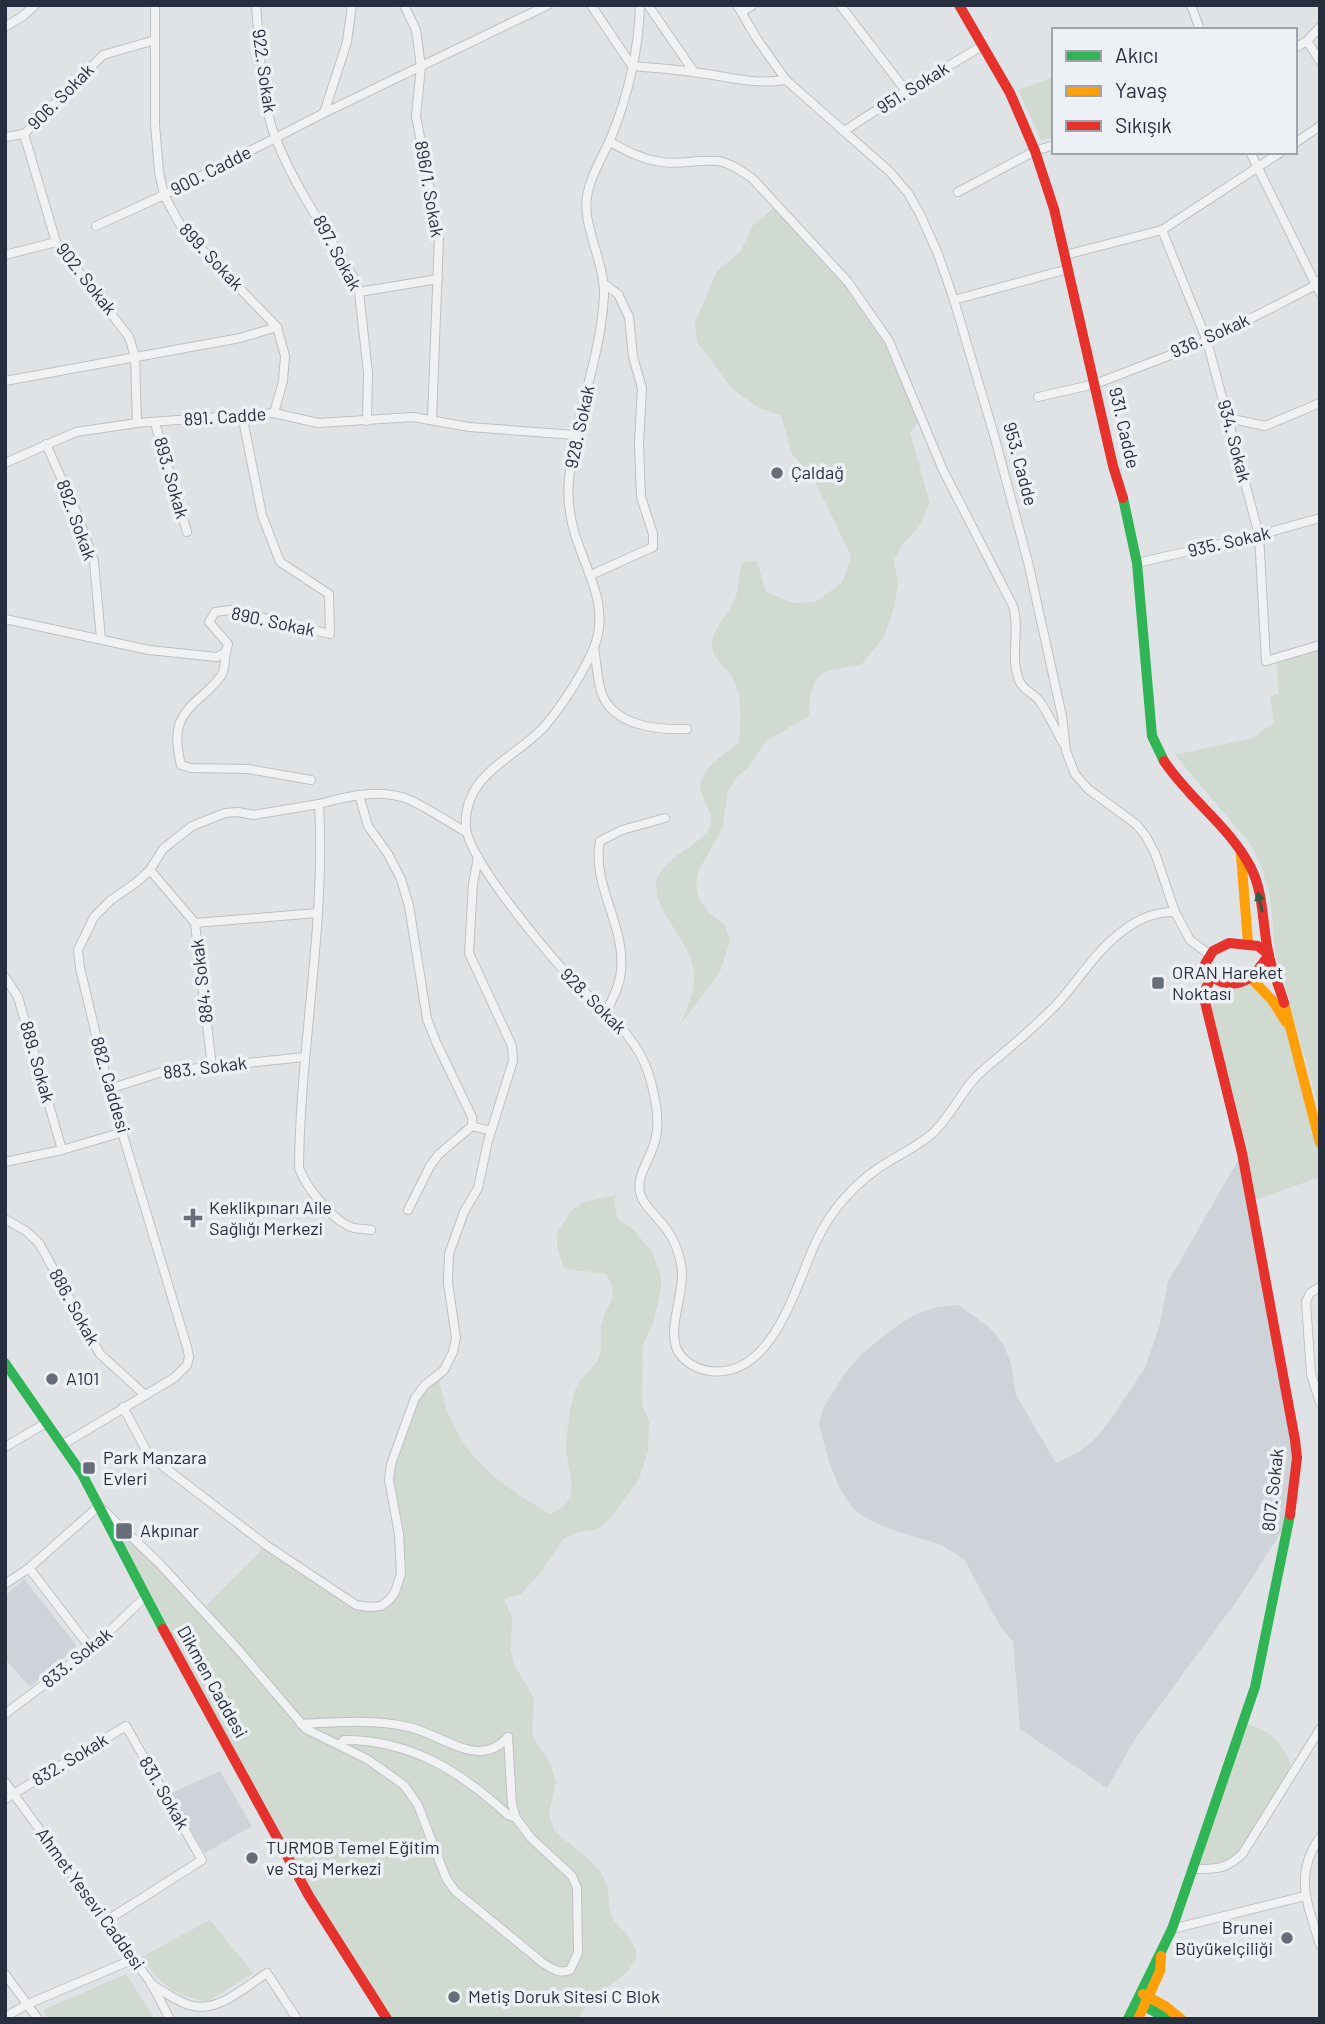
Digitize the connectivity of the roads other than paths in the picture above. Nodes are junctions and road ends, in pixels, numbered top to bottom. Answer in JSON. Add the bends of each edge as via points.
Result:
{"nodes":[{"id":1,"x":35,"y":5,"type":"edge"},
{"id":2,"x":155,"y":5,"type":"edge"},
{"id":3,"x":256,"y":5,"type":"edge"},
{"id":4,"x":352,"y":5,"type":"edge"},
{"id":5,"x":404,"y":5,"type":"edge"},
{"id":6,"x":548,"y":5,"type":"edge"},
{"id":7,"x":591,"y":5,"type":"edge"},
{"id":8,"x":640,"y":5,"type":"edge"},
{"id":9,"x":648,"y":5,"type":"edge"},
{"id":10,"x":753,"y":5,"type":"edge"},
{"id":11,"x":840,"y":5,"type":"edge"},
{"id":12,"x":959,"y":5,"type":"edge"},
{"id":13,"x":1191,"y":5,"type":"edge"},
{"id":14,"x":740,"y":9,"type":"edge"},
{"id":15,"x":5,"y":27,"type":"edge"},
{"id":16,"x":1320,"y":27,"type":"edge"},
{"id":17,"x":1199,"y":28,"type":"edge"},
{"id":18,"x":155,"y":40,"type":"junction"},
{"id":19,"x":1307,"y":41,"type":"junction"},
{"id":20,"x":982,"y":46,"type":"junction"},
{"id":21,"x":1297,"y":47,"type":"edge"},
{"id":22,"x":1320,"y":61,"type":"edge"},
{"id":23,"x":632,"y":66,"type":"junction"},
{"id":24,"x":421,"y":67,"type":"junction"},
{"id":25,"x":694,"y":72,"type":"junction"},
{"id":26,"x":786,"y":80,"type":"junction"},
{"id":27,"x":906,"y":91,"type":"junction"},
{"id":28,"x":324,"y":113,"type":"junction"},
{"id":29,"x":1320,"y":126,"type":"edge"},
{"id":30,"x":844,"y":131,"type":"junction"},
{"id":31,"x":24,"y":134,"type":"junction"},
{"id":32,"x":5,"y":137,"type":"edge"},
{"id":33,"x":275,"y":137,"type":"junction"},
{"id":34,"x":610,"y":142,"type":"junction"},
{"id":35,"x":1297,"y":142,"type":"edge"},
{"id":36,"x":1052,"y":146,"type":"edge"},
{"id":37,"x":1035,"y":151,"type":"junction"},
{"id":38,"x":1251,"y":154,"type":"edge"},
{"id":39,"x":1278,"y":154,"type":"edge"},
{"id":40,"x":1257,"y":169,"type":"junction"},
{"id":41,"x":958,"y":192,"type":"dead end"},
{"id":42,"x":164,"y":195,"type":"junction"},
{"id":43,"x":96,"y":226,"type":"dead end"},
{"id":44,"x":1162,"y":230,"type":"junction"},
{"id":45,"x":56,"y":242,"type":"junction"},
{"id":46,"x":5,"y":255,"type":"edge"},
{"id":47,"x":1065,"y":255,"type":"junction"},
{"id":48,"x":1068,"y":269,"type":"junction"},
{"id":49,"x":438,"y":279,"type":"junction"},
{"id":50,"x":604,"y":284,"type":"junction"},
{"id":51,"x":1318,"y":286,"type":"edge"},
{"id":52,"x":359,"y":292,"type":"junction"},
{"id":53,"x":954,"y":300,"type":"junction"},
{"id":54,"x":277,"y":327,"type":"junction"},
{"id":55,"x":1207,"y":341,"type":"junction"},
{"id":56,"x":135,"y":356,"type":"junction"},
{"id":57,"x":5,"y":381,"type":"edge"},
{"id":58,"x":1095,"y":384,"type":"junction"},
{"id":59,"x":1038,"y":397,"type":"dead end"},
{"id":60,"x":1320,"y":403,"type":"edge"},
{"id":61,"x":274,"y":413,"type":"junction"},
{"id":62,"x":242,"y":415,"type":"junction"},
{"id":63,"x":1228,"y":418,"type":"junction"},
{"id":64,"x":432,"y":419,"type":"junction"},
{"id":65,"x":367,"y":421,"type":"junction"},
{"id":66,"x":137,"y":423,"type":"junction"},
{"id":67,"x":155,"y":423,"type":"junction"},
{"id":68,"x":576,"y":435,"type":"junction"},
{"id":69,"x":46,"y":444,"type":"junction"},
{"id":70,"x":5,"y":463,"type":"edge"},
{"id":71,"x":1320,"y":518,"type":"edge"},
{"id":72,"x":187,"y":532,"type":"dead end"},
{"id":73,"x":1259,"y":535,"type":"junction"},
{"id":74,"x":1137,"y":563,"type":"junction"},
{"id":75,"x":591,"y":575,"type":"junction"},
{"id":76,"x":5,"y":619,"type":"edge"},
{"id":77,"x":101,"y":639,"type":"junction"},
{"id":78,"x":1320,"y":645,"type":"edge"},
{"id":79,"x":594,"y":648,"type":"junction"},
{"id":80,"x":226,"y":652,"type":"junction"},
{"id":81,"x":687,"y":729,"type":"dead end"},
{"id":82,"x":1066,"y":751,"type":"junction"},
{"id":83,"x":311,"y":780,"type":"dead end"},
{"id":84,"x":359,"y":795,"type":"junction"},
{"id":85,"x":319,"y":804,"type":"junction"},
{"id":86,"x":665,"y":818,"type":"dead end"},
{"id":87,"x":466,"y":832,"type":"junction"},
{"id":88,"x":1240,"y":852,"type":"junction"},
{"id":89,"x":478,"y":857,"type":"junction"},
{"id":90,"x":150,"y":870,"type":"junction"},
{"id":91,"x":1175,"y":912,"type":"junction"},
{"id":92,"x":317,"y":913,"type":"junction"},
{"id":93,"x":195,"y":923,"type":"junction"},
{"id":94,"x":1248,"y":943,"type":"junction"},
{"id":95,"x":1210,"y":955,"type":"junction"},
{"id":96,"x":1269,"y":955,"type":"junction"},
{"id":97,"x":5,"y":976,"type":"edge"},
{"id":98,"x":1250,"y":977,"type":"junction"},
{"id":99,"x":1211,"y":978,"type":"junction"},
{"id":100,"x":606,"y":1013,"type":"junction"},
{"id":101,"x":1291,"y":1030,"type":"junction"},
{"id":102,"x":304,"y":1057,"type":"junction"},
{"id":103,"x":212,"y":1067,"type":"junction"},
{"id":104,"x":109,"y":1089,"type":"junction"},
{"id":105,"x":472,"y":1126,"type":"junction"},
{"id":106,"x":491,"y":1131,"type":"junction"},
{"id":107,"x":123,"y":1132,"type":"junction"},
{"id":108,"x":1320,"y":1143,"type":"edge"},
{"id":109,"x":62,"y":1150,"type":"junction"},
{"id":110,"x":5,"y":1162,"type":"edge"},
{"id":111,"x":408,"y":1210,"type":"dead end"},
{"id":112,"x":5,"y":1219,"type":"edge"},
{"id":113,"x":371,"y":1230,"type":"dead end"},
{"id":114,"x":1320,"y":1287,"type":"edge"},
{"id":115,"x":5,"y":1363,"type":"edge"},
{"id":116,"x":145,"y":1395,"type":"junction"},
{"id":117,"x":1320,"y":1403,"type":"edge"},
{"id":118,"x":123,"y":1408,"type":"junction"},
{"id":119,"x":46,"y":1423,"type":"junction"},
{"id":120,"x":62,"y":1445,"type":"junction"},
{"id":121,"x":5,"y":1447,"type":"edge"},
{"id":122,"x":99,"y":1506,"type":"junction"},
{"id":123,"x":29,"y":1568,"type":"junction"},
{"id":124,"x":5,"y":1584,"type":"edge"},
{"id":125,"x":145,"y":1597,"type":"junction"},
{"id":126,"x":92,"y":1649,"type":"junction"},
{"id":127,"x":5,"y":1714,"type":"edge"},
{"id":128,"x":301,"y":1724,"type":"junction"},
{"id":129,"x":126,"y":1726,"type":"joint"},
{"id":130,"x":1320,"y":1729,"type":"edge"},
{"id":131,"x":339,"y":1745,"type":"junction"},
{"id":132,"x":5,"y":1782,"type":"edge"},
{"id":133,"x":14,"y":1794,"type":"junction"},
{"id":134,"x":5,"y":1799,"type":"edge"},
{"id":135,"x":516,"y":1818,"type":"junction"},
{"id":136,"x":1320,"y":1837,"type":"edge"},
{"id":137,"x":1192,"y":1869,"type":"junction"},
{"id":138,"x":1306,"y":1896,"type":"junction"},
{"id":139,"x":106,"y":1922,"type":"junction"},
{"id":140,"x":1172,"y":1929,"type":"junction"},
{"id":141,"x":1320,"y":1945,"type":"edge"},
{"id":142,"x":134,"y":1959,"type":"junction"},
{"id":143,"x":5,"y":1974,"type":"edge"},
{"id":144,"x":150,"y":1983,"type":"junction"},
{"id":145,"x":1142,"y":2000,"type":"junction"},
{"id":146,"x":28,"y":2004,"type":"junction"},
{"id":147,"x":5,"y":2018,"type":"edge"},
{"id":148,"x":38,"y":2019,"type":"edge"},
{"id":149,"x":170,"y":2019,"type":"edge"},
{"id":150,"x":297,"y":2019,"type":"edge"},
{"id":151,"x":387,"y":2019,"type":"edge"},
{"id":152,"x":1128,"y":2019,"type":"edge"},
{"id":153,"x":1138,"y":2019,"type":"edge"},
{"id":154,"x":1168,"y":2019,"type":"edge"},
{"id":155,"x":1181,"y":2019,"type":"edge"}],
"edges":[{"from":1,"to":15,"type":"street"},
{"from":2,"to":18,"type":"street","name":"899. Sokak"},
{"from":3,"to":33,"type":"street","name":"922. Sokak","via":[[266,101]]},
{"from":4,"to":28,"type":"street","via":[[347,42]]},
{"from":5,"to":24,"type":"street","name":"896/1. Sokak","via":[[416,30]]},
{"from":6,"to":24,"type":"street","name":"900. Cadde"},
{"from":7,"to":23,"type":"street"},
{"from":8,"to":23,"type":"street","name":"928. Sokak"},
{"from":9,"to":25,"type":"street"},
{"from":10,"to":14,"type":"street"},
{"from":11,"to":27,"type":"street"},
{"from":12,"to":20,"type":"main road","name":"931. Cadde"},
{"from":13,"to":17,"type":"street"},
{"from":14,"to":26,"type":"street","name":"953. Cadde"},
{"from":16,"to":19,"type":"street"},
{"from":18,"to":31,"type":"street","name":"906. Sokak","via":[[103,55]]},
{"from":18,"to":42,"type":"street","name":"899. Sokak","via":[[155,124]]},
{"from":19,"to":21,"type":"street"},
{"from":19,"to":22,"type":"street"},
{"from":20,"to":27,"type":"street","name":"951. Sokak"},
{"from":20,"to":37,"type":"main road","name":"931. Cadde","via":[[1010,93]]},
{"from":23,"to":25,"type":"street"},
{"from":23,"to":34,"type":"street","name":"928. Sokak"},
{"from":24,"to":28,"type":"street","name":"900. Cadde"},
{"from":24,"to":49,"type":"street","name":"896/1. Sokak","via":[[416,116],[439,237]]},
{"from":25,"to":26,"type":"street","via":[[742,82]]},
{"from":26,"to":30,"type":"street","name":"953. Cadde"},
{"from":27,"to":30,"type":"street","name":"951. Sokak"},
{"from":28,"to":33,"type":"street","name":"900. Cadde"},
{"from":29,"to":35,"type":"street"},
{"from":30,"to":53,"type":"street","name":"953. Cadde","via":[[908,193]]},
{"from":31,"to":32,"type":"street","name":"906. Sokak"},
{"from":31,"to":45,"type":"street","name":"902. Sokak"},
{"from":33,"to":42,"type":"street","name":"900. Cadde"},
{"from":33,"to":52,"type":"street","name":"897. Sokak"},
{"from":34,"to":50,"type":"street","name":"928. Sokak","via":[[586,198]]},
{"from":34,"to":82,"type":"street","via":[[658,162],[717,161],[734,166],[752,178],[848,282],[889,341],[943,470],[1013,607],[1021,683],[1038,700]]},
{"from":36,"to":37,"type":"street"},
{"from":37,"to":41,"type":"street"},
{"from":37,"to":47,"type":"main road","name":"931. Cadde"},
{"from":38,"to":40,"type":"street"},
{"from":39,"to":40,"type":"street"},
{"from":40,"to":44,"type":"street"},
{"from":40,"to":51,"type":"street"},
{"from":42,"to":43,"type":"street","name":"900. Cadde"},
{"from":42,"to":54,"type":"street","name":"899. Sokak","via":[[183,230]]},
{"from":44,"to":47,"type":"street"},
{"from":44,"to":55,"type":"street","name":"934. Sokak"},
{"from":45,"to":46,"type":"street"},
{"from":45,"to":56,"type":"street","name":"902. Sokak","via":[[120,322]]},
{"from":47,"to":48,"type":"main road","name":"931. Cadde"},
{"from":48,"to":53,"type":"street"},
{"from":48,"to":58,"type":"main road","name":"931. Cadde"},
{"from":49,"to":52,"type":"street"},
{"from":49,"to":64,"type":"street","name":"896/1. Sokak"},
{"from":50,"to":68,"type":"street","name":"928. Sokak","via":[[600,342]]},
{"from":50,"to":75,"type":"street","via":[[618,294],[629,317],[642,388],[641,497],[653,547]]},
{"from":51,"to":55,"type":"street","name":"936. Sokak"},
{"from":52,"to":65,"type":"street","name":"897. Sokak","via":[[368,373]]},
{"from":53,"to":82,"type":"street","name":"953. Cadde","via":[[1028,562]]},
{"from":54,"to":56,"type":"street"},
{"from":54,"to":61,"type":"street","via":[[285,356]]},
{"from":55,"to":58,"type":"street","name":"936. Sokak"},
{"from":55,"to":63,"type":"street","name":"934. Sokak"},
{"from":56,"to":57,"type":"street"},
{"from":56,"to":66,"type":"street","name":"902. Sokak"},
{"from":58,"to":59,"type":"street","name":"936. Sokak"},
{"from":58,"to":74,"type":"main road","name":"931. Cadde"},
{"from":60,"to":63,"type":"street","via":[[1265,426]]},
{"from":61,"to":62,"type":"street","name":"891. Cadde"},
{"from":61,"to":65,"type":"street","name":"891. Cadde","via":[[318,423]]},
{"from":62,"to":67,"type":"street","name":"891. Cadde"},
{"from":62,"to":80,"type":"street","name":"890. Sokak","via":[[262,515],[280,562],[329,594],[330,634],[230,610],[215,612],[209,622],[228,644]]},
{"from":63,"to":73,"type":"street","name":"934. Sokak"},
{"from":64,"to":65,"type":"street","name":"891. Cadde","via":[[413,416]]},
{"from":64,"to":68,"type":"street","name":"891. Cadde","via":[[469,427]]},
{"from":66,"to":67,"type":"street","name":"891. Cadde"},
{"from":66,"to":69,"type":"street","name":"891. Cadde","via":[[76,432]]},
{"from":67,"to":72,"type":"street","name":"893. Sokak"},
{"from":68,"to":75,"type":"street","name":"928. Sokak","via":[[568,496],[578,544]]},
{"from":69,"to":70,"type":"street","name":"891. Cadde"},
{"from":69,"to":77,"type":"street","name":"892. Sokak","via":[[94,562]]},
{"from":71,"to":73,"type":"street","name":"935. Sokak"},
{"from":73,"to":74,"type":"street","name":"935. Sokak"},
{"from":73,"to":78,"type":"street","name":"934. Sokak","via":[[1266,661]]},
{"from":74,"to":88,"type":"main road","name":"931. Cadde","via":[[1152,736],[1168,767]]},
{"from":75,"to":79,"type":"street","name":"928. Sokak","via":[[599,605]]},
{"from":76,"to":77,"type":"street"},
{"from":77,"to":80,"type":"street","via":[[149,650],[217,657]]},
{"from":79,"to":81,"type":"street","via":[[606,702],[618,713],[656,728]]},
{"from":79,"to":87,"type":"street","name":"928. Sokak","via":[[542,729],[479,783],[469,800]]},
{"from":80,"to":83,"type":"street","via":[[223,673],[178,725],[181,765],[248,769]]},
{"from":82,"to":91,"type":"street","name":"953. Cadde","via":[[1075,774],[1088,789],[1146,835]]},
{"from":84,"to":85,"type":"street","name":"882. Caddesi"},
{"from":84,"to":87,"type":"street","name":"882. Caddesi","via":[[405,798]]},
{"from":84,"to":105,"type":"street","via":[[369,827],[401,879],[427,1019],[468,1106]]},
{"from":85,"to":90,"type":"street","name":"882. Caddesi","via":[[253,815],[225,813],[204,820],[163,849]]},
{"from":85,"to":92,"type":"street"},
{"from":86,"to":100,"type":"street","via":[[600,841],[599,865],[622,951],[618,987]]},
{"from":87,"to":89,"type":"street","name":"928. Sokak"},
{"from":88,"to":94,"type":"main road"},
{"from":96,"to":88,"type":"main road","name":"931. Cadde","one_way":true,"via":[[1262,905],[1251,868]]},
{"from":89,"to":100,"type":"street","name":"928. Sokak","via":[[532,935]]},
{"from":89,"to":106,"type":"street","via":[[470,953],[512,1045],[513,1061]]},
{"from":90,"to":93,"type":"street","name":"884. Sokak"},
{"from":90,"to":104,"type":"street","name":"882. Caddesi","via":[[94,917],[78,950]]},
{"from":91,"to":95,"type":"street","name":"953. Cadde","via":[[1190,940]]},
{"from":91,"to":100,"type":"street","name":"928. Sokak","via":[[1153,914],[1112,939],[1058,1002],[974,1079],[928,1138],[851,1190],[819,1235],[770,1341],[758,1355],[729,1371],[704,1371],[682,1359],[675,1344],[682,1282],[680,1255],[663,1224],[641,1199],[639,1187],[658,1122],[649,1074],[624,1029]]},
{"from":92,"to":93,"type":"street"},
{"from":92,"to":102,"type":"street"},
{"from":93,"to":103,"type":"street","name":"884. Sokak"},
{"from":94,"to":95,"type":"main road","via":[[1229,943]]},
{"from":94,"to":96,"type":"main road"},
{"from":95,"to":99,"type":"main road","via":[[1205,964]]},
{"from":96,"to":98,"type":"main road"},
{"from":96,"to":101,"type":"main road","name":"931. Cadde"},
{"from":97,"to":109,"type":"street","name":"889. Sokak","via":[[18,997]]},
{"from":98,"to":99,"type":"main road","via":[[1222,984]]},
{"from":98,"to":101,"type":"main road"},
{"from":99,"to":137,"type":"main road","name":"807. Sokak","via":[[1205,1002],[1245,1165],[1297,1458],[1261,1666]]},
{"from":101,"to":108,"type":"main road","name":"931. Cadde"},
{"from":102,"to":103,"type":"street","name":"883. Sokak"},
{"from":102,"to":113,"type":"street","via":[[299,1157],[304,1181],[345,1224]]},
{"from":103,"to":104,"type":"street","name":"883. Sokak","via":[[162,1072]]},
{"from":104,"to":107,"type":"street","name":"882. Caddesi"},
{"from":105,"to":106,"type":"street"},
{"from":105,"to":111,"type":"street","via":[[439,1154]]},
{"from":106,"to":118,"type":"street","via":[[478,1188],[464,1212],[447,1266],[456,1338],[453,1352],[444,1370],[415,1398],[391,1464],[401,1574],[389,1600],[381,1606],[356,1605],[266,1545],[145,1450]]},
{"from":107,"to":109,"type":"street"},
{"from":107,"to":116,"type":"street","name":"882. Caddesi","via":[[189,1357],[183,1371]]},
{"from":109,"to":110,"type":"street"},
{"from":112,"to":116,"type":"street","name":"886. Sokak","via":[[39,1243],[100,1354]]},
{"from":114,"to":117,"type":"street","via":[[1306,1302],[1311,1374]]},
{"from":115,"to":119,"type":"main road","name":"Dikmen Caddesi"},
{"from":116,"to":118,"type":"street","name":"882. Caddesi"},
{"from":118,"to":120,"type":"street","name":"882. Caddesi"},
{"from":119,"to":120,"type":"main road","name":"Dikmen Caddesi"},
{"from":119,"to":121,"type":"street"},
{"from":120,"to":122,"type":"main road","name":"Dikmen Caddesi"},
{"from":122,"to":123,"type":"street"},
{"from":122,"to":125,"type":"main road","name":"Dikmen Caddesi"},
{"from":122,"to":128,"type":"street","via":[[159,1563]]},
{"from":123,"to":124,"type":"street"},
{"from":123,"to":126,"type":"street"},
{"from":125,"to":126,"type":"street","name":"833. Sokak"},
{"from":125,"to":151,"type":"main road","name":"Dikmen Caddesi","via":[[309,1896]]},
{"from":126,"to":127,"type":"street","name":"833. Sokak"},
{"from":128,"to":131,"type":"street"},
{"from":128,"to":135,"type":"street","via":[[394,1724],[481,1751],[508,1737]]},
{"from":129,"to":133,"type":"street","name":"832. Sokak"},
{"from":129,"to":139,"type":"street","name":"831. Sokak","via":[[202,1860]]},
{"from":130,"to":137,"type":"street","via":[[1243,1853],[1220,1870]]},
{"from":131,"to":135,"type":"street","via":[[344,1740],[374,1742],[432,1760],[469,1781]]},
{"from":131,"to":135,"type":"street","via":[[383,1769],[411,1794],[455,1891],[543,1963],[564,1972],[570,1970],[578,1953],[577,1888],[572,1876]]},
{"from":132,"to":133,"type":"street","name":"Ahmet Yesevi Caddesi"},
{"from":133,"to":134,"type":"street","name":"832. Sokak"},
{"from":133,"to":139,"type":"street","name":"Ahmet Yesevi Caddesi"},
{"from":136,"to":138,"type":"street","via":[[1306,1862]]},
{"from":137,"to":140,"type":"main road","name":"807. Sokak"},
{"from":138,"to":140,"type":"street"},
{"from":138,"to":141,"type":"street"},
{"from":139,"to":142,"type":"street","name":"Ahmet Yesevi Caddesi"},
{"from":140,"to":145,"type":"main road","name":"807. Sokak"},
{"from":142,"to":144,"type":"street","name":"Ahmet Yesevi Caddesi"},
{"from":142,"to":146,"type":"street"},
{"from":143,"to":146,"type":"street"},
{"from":144,"to":149,"type":"street","name":"Ahmet Yesevi Caddesi"},
{"from":144,"to":150,"type":"street","via":[[187,2005],[204,2009],[267,1973]]},
{"from":145,"to":152,"type":"main road","name":"807. Sokak"},
{"from":145,"to":153,"type":"main road","name":"807. Sokak"},
{"from":145,"to":154,"type":"main road"},
{"from":145,"to":155,"type":"main road","via":[[1165,2006]]},
{"from":146,"to":147,"type":"street"},
{"from":146,"to":148,"type":"street"}]}
